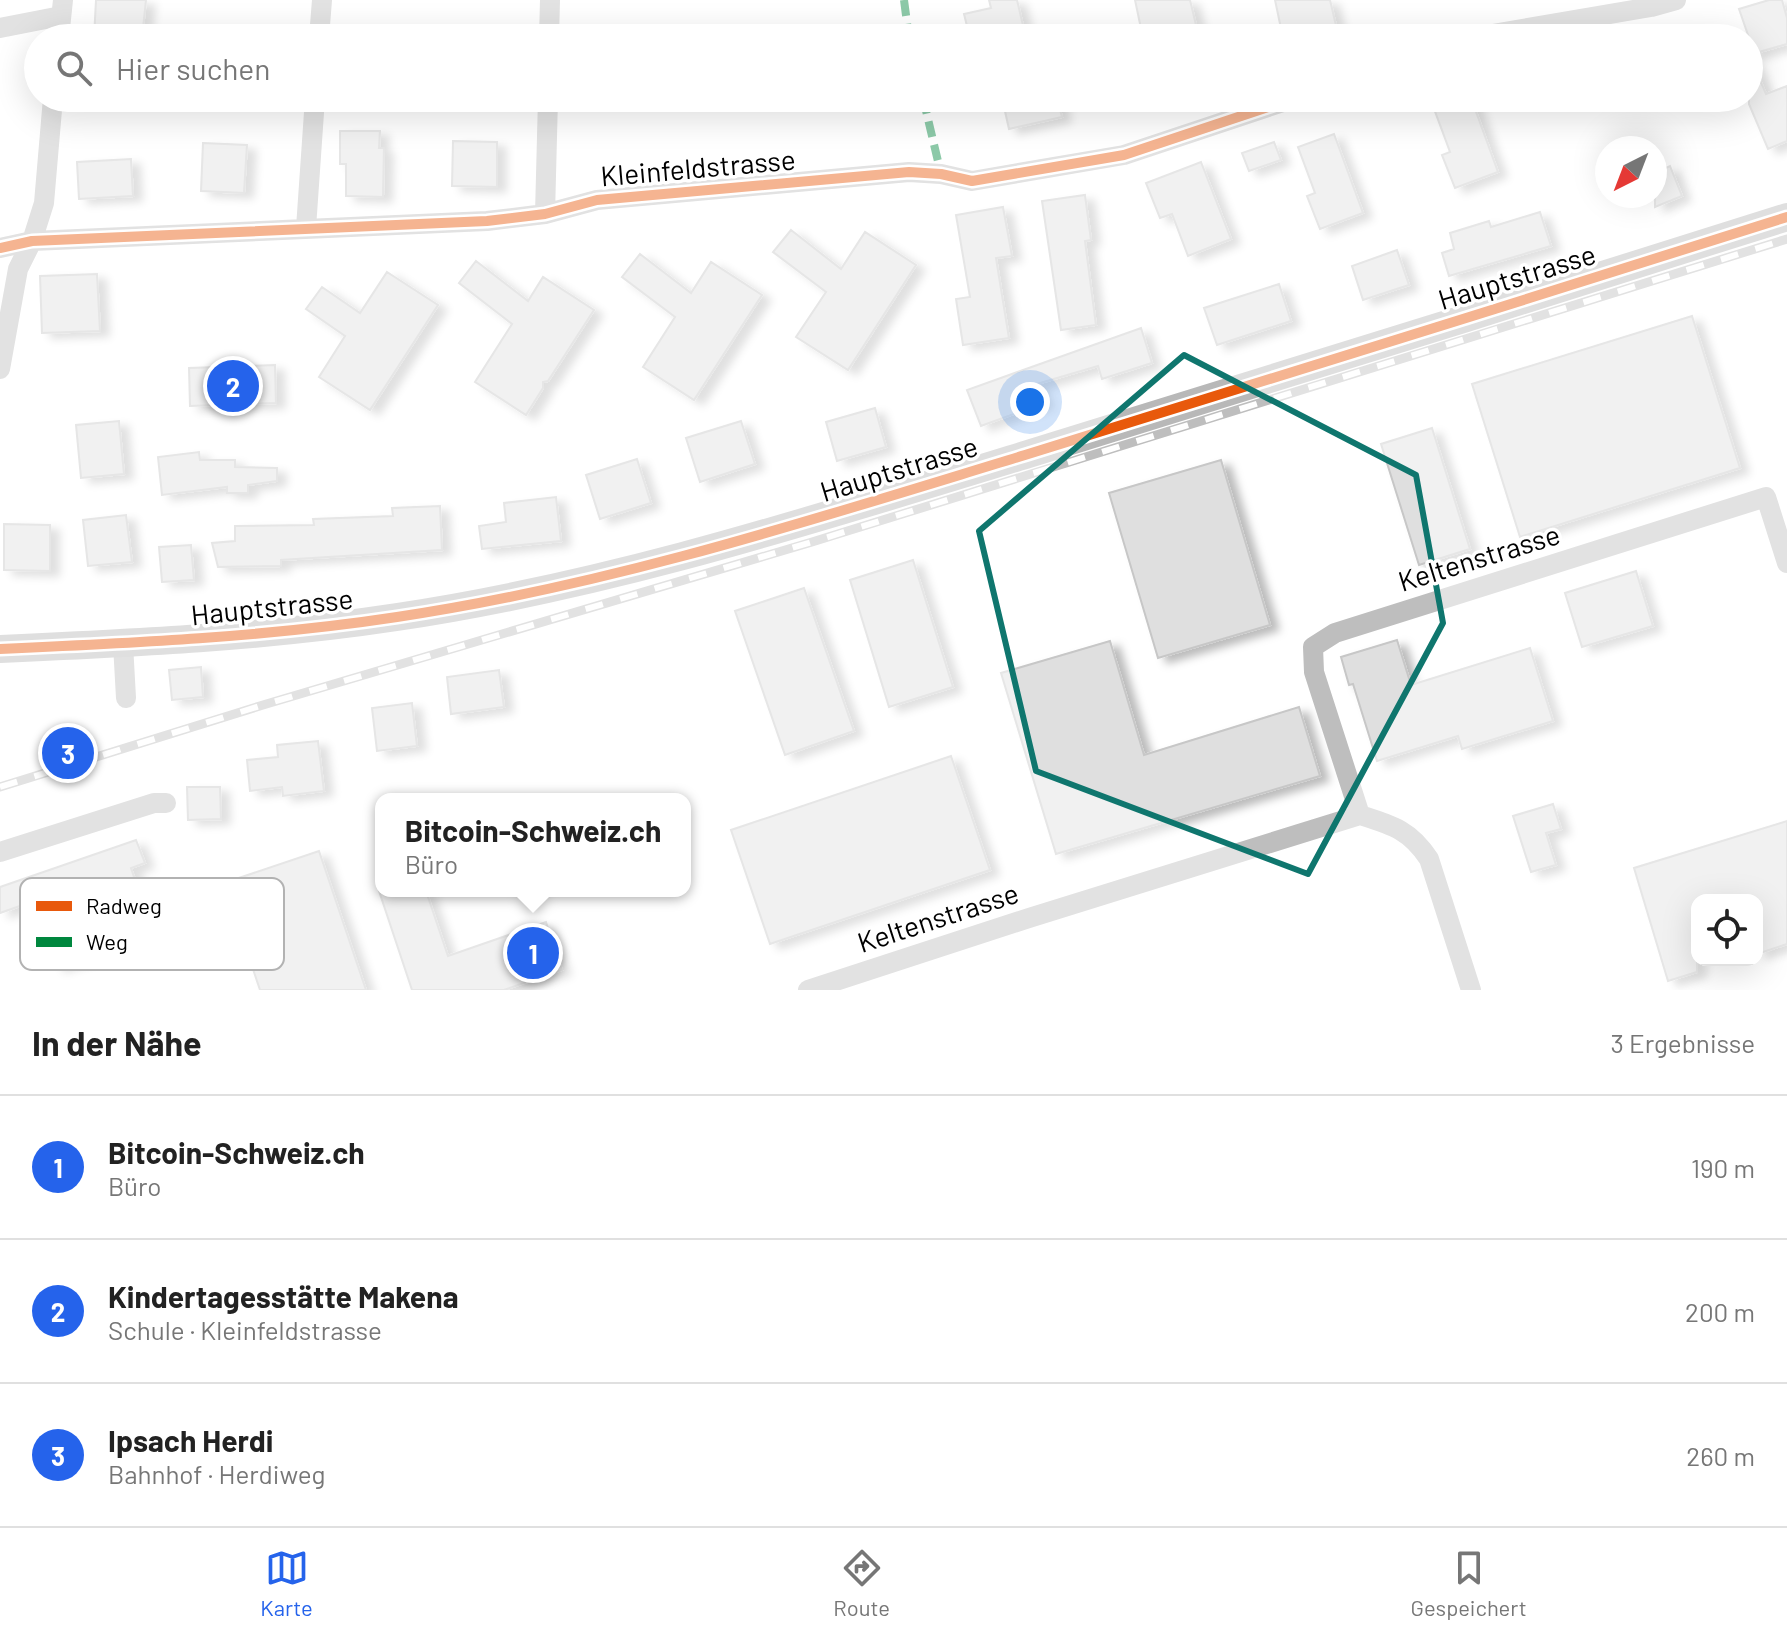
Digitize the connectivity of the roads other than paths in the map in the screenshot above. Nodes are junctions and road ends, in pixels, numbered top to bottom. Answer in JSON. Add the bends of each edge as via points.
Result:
{"nodes":[{"id":1,"x":322,"y":0,"type":"edge"},
{"id":2,"x":550,"y":0,"type":"edge"},
{"id":3,"x":1676,"y":0,"type":"edge"},
{"id":4,"x":62,"y":8,"type":"edge"},
{"id":5,"x":320,"y":24,"type":"edge"},
{"id":6,"x":549,"y":24,"type":"edge"},
{"id":7,"x":1551,"y":24,"type":"edge"},
{"id":8,"x":0,"y":28,"type":"edge"},
{"id":9,"x":52,"y":112,"type":"edge"},
{"id":10,"x":314,"y":112,"type":"edge"},
{"id":11,"x":548,"y":112,"type":"edge"},
{"id":12,"x":1253,"y":112,"type":"edge"},
{"id":13,"x":545,"y":214,"type":"junction"},
{"id":14,"x":1787,"y":217,"type":"edge"},
{"id":15,"x":306,"y":228,"type":"junction"},
{"id":16,"x":32,"y":241,"type":"junction"},
{"id":17,"x":0,"y":248,"type":"edge"},
{"id":18,"x":0,"y":369,"type":"edge"},
{"id":19,"x":1787,"y":563,"type":"edge"},
{"id":20,"x":123,"y":644,"type":"junction"},
{"id":21,"x":0,"y":649,"type":"edge"},
{"id":22,"x":126,"y":698,"type":"dead end"},
{"id":23,"x":166,"y":803,"type":"dead end"},
{"id":24,"x":1360,"y":815,"type":"junction"},
{"id":25,"x":0,"y":852,"type":"edge"},
{"id":26,"x":808,"y":990,"type":"edge"},
{"id":27,"x":1471,"y":990,"type":"edge"}],
"edges":[{"from":1,"to":5,"type":"street"},
{"from":2,"to":6,"type":"street"},
{"from":3,"to":7,"type":"street"},
{"from":4,"to":8,"type":"street"},
{"from":9,"to":16,"type":"street","via":[[44,203]]},
{"from":10,"to":15,"type":"street"},
{"from":11,"to":13,"type":"street"},
{"from":12,"to":13,"type":"street","name":"Kleinfeldstrasse","via":[[1124,155],[972,181],[909,172],[597,200]]},
{"from":13,"to":15,"type":"street","name":"Kleinfeldstrasse"},
{"from":14,"to":20,"type":"main road","name":"Hauptstrasse","via":[[700,553],[536,592],[398,617]]},
{"from":15,"to":16,"type":"street","name":"Kleinfeldstrasse"},
{"from":16,"to":17,"type":"street","name":"Kleinfeldstrasse"},
{"from":16,"to":18,"type":"street","via":[[18,269]]},
{"from":19,"to":24,"type":"street","name":"Keltenstrasse","via":[[1766,497],[1335,633],[1313,647],[1314,672]]},
{"from":20,"to":21,"type":"main road","name":"Hauptstrasse"},
{"from":20,"to":22,"type":"street"},
{"from":23,"to":25,"type":"street"},
{"from":24,"to":26,"type":"street","name":"Keltenstrasse"},
{"from":24,"to":27,"type":"street","via":[[1394,826],[1417,841],[1429,859]]}]}
